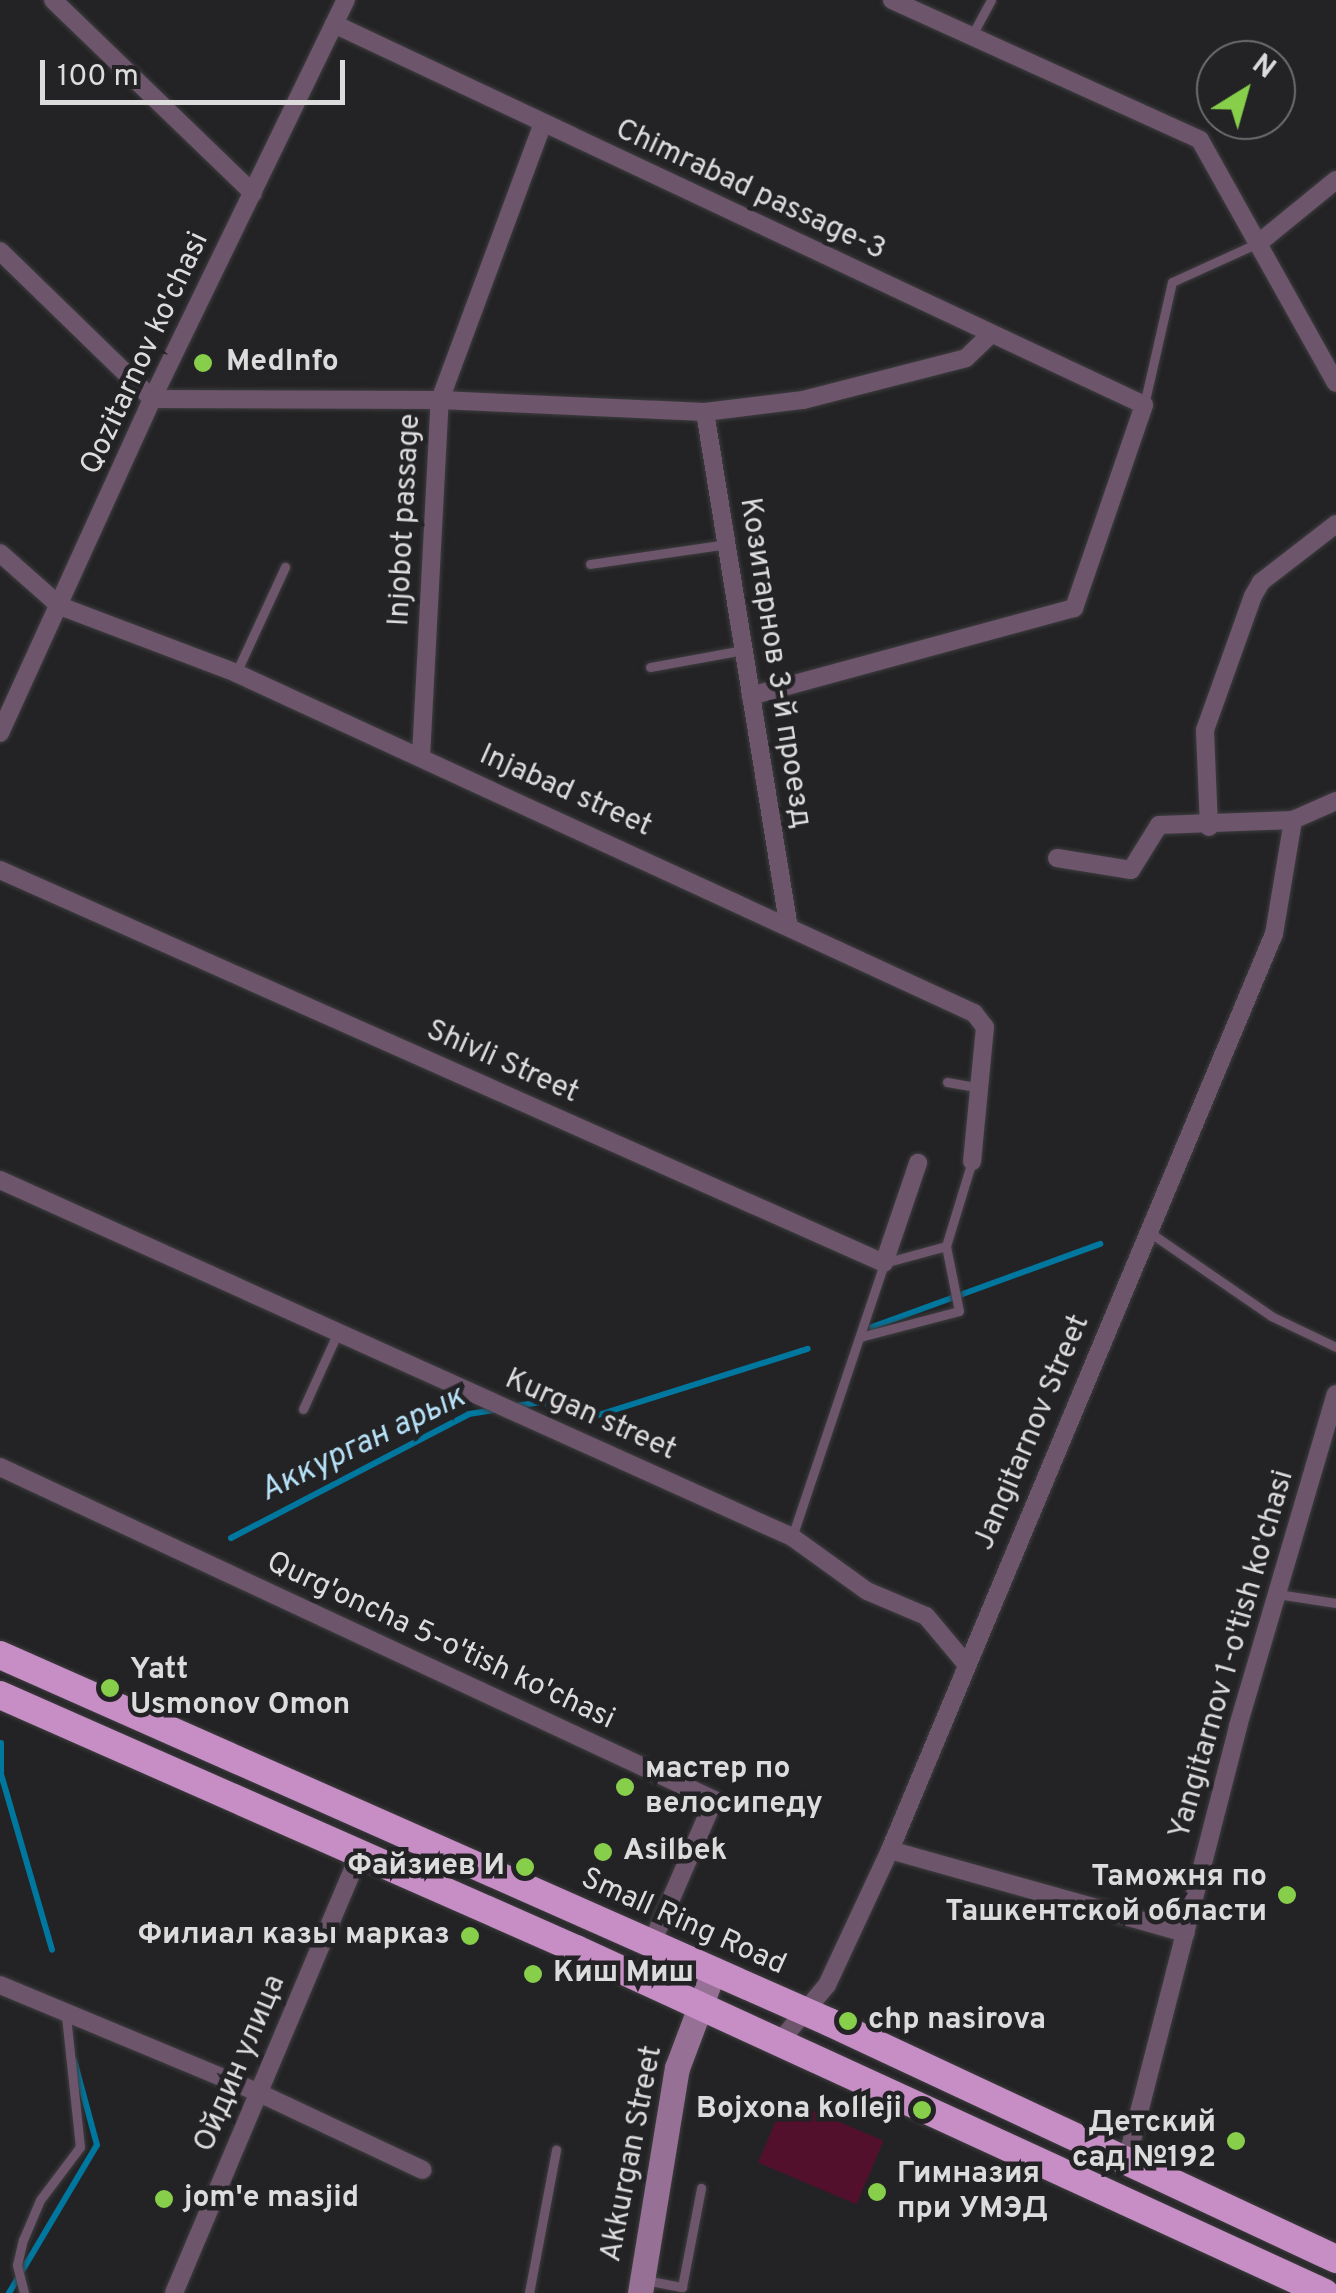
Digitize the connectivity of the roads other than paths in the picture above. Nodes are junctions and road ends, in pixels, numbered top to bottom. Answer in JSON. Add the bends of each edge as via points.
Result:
{"nodes":[{"id":1,"x":53,"y":0,"type":"edge"},
{"id":2,"x":346,"y":0,"type":"edge"},
{"id":3,"x":892,"y":0,"type":"edge"},
{"id":4,"x":991,"y":0,"type":"edge"},
{"id":5,"x":334,"y":24,"type":"junction"},
{"id":6,"x":969,"y":40,"type":"junction"},
{"id":7,"x":542,"y":125,"type":"junction"},
{"id":8,"x":1336,"y":180,"type":"edge"},
{"id":9,"x":252,"y":193,"type":"junction"},
{"id":10,"x":1260,"y":242,"type":"junction"},
{"id":11,"x":0,"y":251,"type":"edge"},
{"id":12,"x":991,"y":334,"type":"junction"},
{"id":13,"x":1336,"y":383,"type":"edge"},
{"id":14,"x":152,"y":399,"type":"junction"},
{"id":15,"x":440,"y":400,"type":"junction"},
{"id":16,"x":1144,"y":405,"type":"junction"},
{"id":17,"x":706,"y":412,"type":"junction"},
{"id":18,"x":1336,"y":524,"type":"edge"},
{"id":19,"x":727,"y":544,"type":"junction"},
{"id":20,"x":0,"y":553,"type":"edge"},
{"id":21,"x":590,"y":564,"type":"dead end"},
{"id":22,"x":286,"y":567,"type":"dead end"},
{"id":23,"x":60,"y":606,"type":"junction"},
{"id":24,"x":744,"y":650,"type":"junction"},
{"id":25,"x":650,"y":667,"type":"dead end"},
{"id":26,"x":236,"y":673,"type":"junction"},
{"id":27,"x":751,"y":696,"type":"junction"},
{"id":28,"x":0,"y":733,"type":"edge"},
{"id":29,"x":421,"y":757,"type":"junction"},
{"id":30,"x":1336,"y":801,"type":"edge"},
{"id":31,"x":1293,"y":820,"type":"junction"},
{"id":32,"x":1208,"y":827,"type":"junction"},
{"id":33,"x":1057,"y":858,"type":"dead end"},
{"id":34,"x":0,"y":870,"type":"edge"},
{"id":35,"x":788,"y":922,"type":"junction"},
{"id":36,"x":948,"y":1082,"type":"dead end"},
{"id":37,"x":980,"y":1088,"type":"junction"},
{"id":38,"x":972,"y":1161,"type":"joint"},
{"id":39,"x":918,"y":1163,"type":"dead end"},
{"id":40,"x":0,"y":1180,"type":"edge"},
{"id":41,"x":1147,"y":1230,"type":"junction"},
{"id":42,"x":946,"y":1246,"type":"junction"},
{"id":43,"x":884,"y":1264,"type":"junction"},
{"id":44,"x":338,"y":1332,"type":"junction"},
{"id":45,"x":860,"y":1338,"type":"junction"},
{"id":46,"x":1336,"y":1347,"type":"edge"},
{"id":47,"x":1336,"y":1394,"type":"edge"},
{"id":48,"x":303,"y":1409,"type":"dead end"},
{"id":49,"x":0,"y":1467,"type":"edge"},
{"id":50,"x":792,"y":1537,"type":"junction"},
{"id":51,"x":1277,"y":1594,"type":"junction"},
{"id":52,"x":1336,"y":1604,"type":"edge"},
{"id":53,"x":0,"y":1655,"type":"edge"},
{"id":54,"x":966,"y":1665,"type":"junction"},
{"id":55,"x":0,"y":1695,"type":"edge"},
{"id":56,"x":890,"y":1850,"type":"junction"},
{"id":57,"x":360,"y":1856,"type":"junction"},
{"id":58,"x":1186,"y":1932,"type":"junction"},
{"id":59,"x":651,"y":1945,"type":"junction"},
{"id":60,"x":714,"y":1972,"type":"junction"},
{"id":61,"x":0,"y":1985,"type":"edge"},
{"id":62,"x":698,"y":2009,"type":"junction"},
{"id":63,"x":800,"y":2009,"type":"junction"},
{"id":64,"x":66,"y":2015,"type":"junction"},
{"id":65,"x":777,"y":2045,"type":"junction"},
{"id":66,"x":258,"y":2092,"type":"junction"},
{"id":67,"x":556,"y":2150,"type":"dead end"},
{"id":68,"x":1126,"y":2163,"type":"junction"},
{"id":69,"x":423,"y":2170,"type":"dead end"},
{"id":70,"x":701,"y":2188,"type":"dead end"},
{"id":71,"x":1336,"y":2259,"type":"edge"},
{"id":72,"x":641,"y":2286,"type":"edge"},
{"id":73,"x":23,"y":2292,"type":"edge"},
{"id":74,"x":174,"y":2293,"type":"edge"},
{"id":75,"x":529,"y":2293,"type":"edge"},
{"id":76,"x":1325,"y":2293,"type":"edge"}],
"edges":[{"from":1,"to":9,"type":"street"},
{"from":2,"to":5,"type":"street","name":"Qozitarnov ko'chasi"},
{"from":3,"to":6,"type":"street"},
{"from":4,"to":6,"type":"lane"},
{"from":5,"to":7,"type":"street","name":"Chimrаbаd passage-3"},
{"from":5,"to":9,"type":"street","name":"Qozitarnov ko'chasi"},
{"from":6,"to":10,"type":"street","via":[[1200,140]]},
{"from":7,"to":12,"type":"street","name":"Chimrаbаd passage-3"},
{"from":7,"to":15,"type":"street","name":"Injobot passage"},
{"from":8,"to":10,"type":"street"},
{"from":9,"to":14,"type":"street","name":"Qozitarnov ko'chasi"},
{"from":10,"to":13,"type":"street"},
{"from":10,"to":16,"type":"lane","via":[[1172,282]]},
{"from":11,"to":14,"type":"street"},
{"from":12,"to":16,"type":"street","name":"Chimrаbаd passage-3"},
{"from":12,"to":17,"type":"street","via":[[966,358],[804,400]]},
{"from":14,"to":15,"type":"street"},
{"from":14,"to":23,"type":"street","name":"Qozitarnov ko'chasi"},
{"from":15,"to":17,"type":"street"},
{"from":15,"to":29,"type":"street","name":"Injobot passage"},
{"from":16,"to":27,"type":"street","via":[[1074,608]]},
{"from":17,"to":19,"type":"street","name":"Козитарнов 3-й проезд"},
{"from":18,"to":32,"type":"street","via":[[1261,582],[1253,596],[1206,722]]},
{"from":19,"to":21,"type":"lane"},
{"from":19,"to":24,"type":"street","name":"Козитарнов 3-й проезд"},
{"from":20,"to":23,"type":"street","name":"Injаbаd street"},
{"from":22,"to":26,"type":"lane"},
{"from":23,"to":26,"type":"street","name":"Injаbаd street"},
{"from":23,"to":28,"type":"street","name":"Qozitarnov ko'chasi"},
{"from":24,"to":25,"type":"lane"},
{"from":24,"to":27,"type":"street","name":"Козитарнов 3-й проезд"},
{"from":26,"to":29,"type":"street","name":"Injаbаd street"},
{"from":27,"to":35,"type":"street","name":"Козитарнов 3-й проезд"},
{"from":29,"to":35,"type":"street","name":"Injаbаd street"},
{"from":30,"to":31,"type":"street"},
{"from":31,"to":32,"type":"street"},
{"from":31,"to":41,"type":"street","name":"Jangitarnov Street","via":[[1274,934]]},
{"from":32,"to":33,"type":"street","via":[[1159,825],[1132,870]]},
{"from":34,"to":43,"type":"street","name":"Shivli Street"},
{"from":35,"to":37,"type":"street","name":"Injаbаd street","via":[[974,1013],[985,1027]]},
{"from":36,"to":37,"type":"lane"},
{"from":37,"to":38,"type":"street","name":"Injаbаd street"},
{"from":38,"to":42,"type":"lane"},
{"from":39,"to":43,"type":"street"},
{"from":40,"to":44,"type":"street","name":"Kurgan street"},
{"from":41,"to":46,"type":"lane","via":[[1271,1316]]},
{"from":41,"to":54,"type":"street","name":"Jangitarnov Street"},
{"from":42,"to":43,"type":"lane"},
{"from":42,"to":45,"type":"lane","via":[[958,1312]]},
{"from":43,"to":45,"type":"lane"},
{"from":44,"to":48,"type":"lane"},
{"from":44,"to":50,"type":"street","name":"Kurgan street"},
{"from":45,"to":50,"type":"lane"},
{"from":47,"to":51,"type":"street","name":"Yangitarnov 1-o'tish ko'chasi"},
{"from":49,"to":59,"type":"street","name":"Qurg'oncha 5-o'tish ko'chasi","via":[[714,1800]]},
{"from":50,"to":54,"type":"street","name":"Kurgan street","via":[[867,1590],[926,1616]]},
{"from":51,"to":52,"type":"lane"},
{"from":51,"to":58,"type":"street","name":"Yangitarnov 1-o'tish ko'chasi"},
{"from":53,"to":59,"type":"highway","name":"Small Ring Road"},
{"from":54,"to":56,"type":"street","name":"Jangitarnov Street"},
{"from":55,"to":57,"type":"highway"},
{"from":56,"to":58,"type":"street"},
{"from":56,"to":63,"type":"street","name":"Jangitarnov Street","via":[[827,1985]]},
{"from":57,"to":62,"type":"highway"},
{"from":57,"to":66,"type":"street","name":"Ойдин улица"},
{"from":58,"to":68,"type":"street","name":"Yangitarnov 1-o'tish ko'chasi"},
{"from":59,"to":60,"type":"highway","name":"Small Ring Road"},
{"from":60,"to":62,"type":"main road","name":"Akkurgan Street"},
{"from":60,"to":63,"type":"highway","name":"Small Ring Road"},
{"from":61,"to":64,"type":"street"},
{"from":62,"to":65,"type":"highway"},
{"from":62,"to":72,"type":"main road","name":"Akkurgan Street","via":[[677,2068]]},
{"from":63,"to":65,"type":"street","name":"Jangitarnov Street"},
{"from":63,"to":68,"type":"highway","name":"Small Ring Road"},
{"from":64,"to":66,"type":"street"},
{"from":64,"to":73,"type":"lane","via":[[80,2146],[40,2200],[17,2265]]},
{"from":65,"to":76,"type":"highway"},
{"from":66,"to":69,"type":"street"},
{"from":66,"to":74,"type":"street","name":"Ойдин улица"},
{"from":67,"to":75,"type":"lane"},
{"from":68,"to":71,"type":"highway","name":"Small Ring Road"},
{"from":70,"to":72,"type":"lane","via":[[682,2287]]}]}
